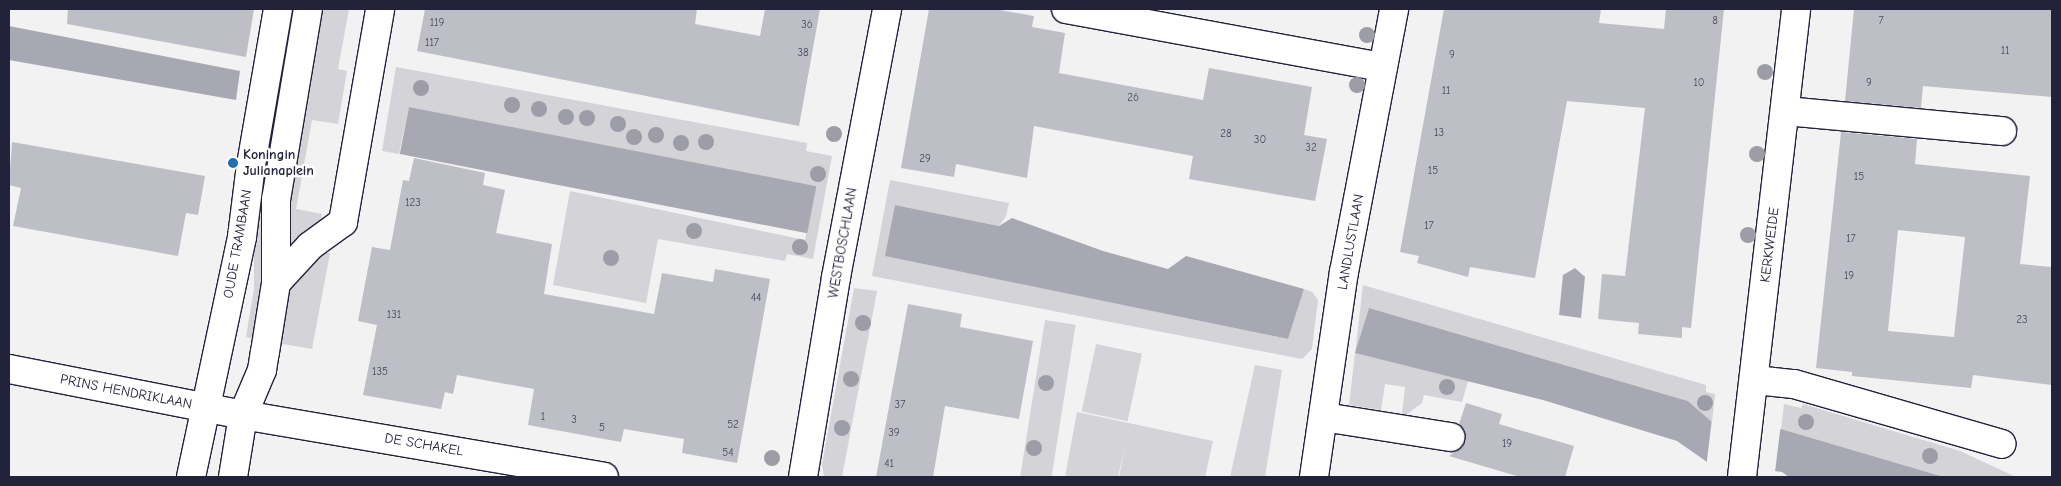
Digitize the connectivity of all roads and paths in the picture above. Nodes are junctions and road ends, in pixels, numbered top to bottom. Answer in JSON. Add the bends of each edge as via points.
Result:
{"nodes":[{"id":1,"x":278,"y":9,"type":"edge"},
{"id":2,"x":308,"y":9,"type":"edge"},
{"id":3,"x":380,"y":9,"type":"edge"},
{"id":4,"x":887,"y":9,"type":"edge"},
{"id":5,"x":1066,"y":9,"type":"edge"},
{"id":6,"x":1394,"y":9,"type":"edge"},
{"id":7,"x":1796,"y":9,"type":"edge"},
{"id":8,"x":1383,"y":67,"type":"junction"},
{"id":9,"x":1786,"y":110,"type":"junction"},
{"id":10,"x":2002,"y":131,"type":"dead end"},
{"id":11,"x":276,"y":283,"type":"junction"},
{"id":12,"x":9,"y":369,"type":"edge"},
{"id":13,"x":1755,"y":380,"type":"junction"},
{"id":14,"x":204,"y":407,"type":"junction"},
{"id":15,"x":244,"y":415,"type":"junction"},
{"id":16,"x":1324,"y":417,"type":"junction"},
{"id":17,"x":1450,"y":438,"type":"dead end"},
{"id":18,"x":2002,"y":444,"type":"dead end"},
{"id":19,"x":191,"y":477,"type":"edge"},
{"id":20,"x":233,"y":477,"type":"edge"},
{"id":21,"x":604,"y":477,"type":"edge"},
{"id":22,"x":803,"y":477,"type":"edge"},
{"id":23,"x":1314,"y":477,"type":"edge"},
{"id":24,"x":1742,"y":477,"type":"edge"}],
"edges":[{"from":1,"to":14,"type":"street","name":"OUDE TRAMBAAN","via":[[242,237]]},
{"from":2,"to":11,"type":"street","via":[[276,200]]},
{"from":3,"to":11,"type":"street","via":[[343,222],[310,246]]},
{"from":4,"to":22,"type":"street","name":"WESTBOSCHLAAN","via":[[838,267]]},
{"from":5,"to":8,"type":"street"},
{"from":6,"to":8,"type":"street","name":"LANDLUSTLAAN"},
{"from":7,"to":9,"type":"street","name":"KERKWEIDE"},
{"from":8,"to":16,"type":"street","name":"LANDLUSTLAAN","via":[[1344,272]]},
{"from":9,"to":10,"type":"street"},
{"from":9,"to":13,"type":"street","name":"KERKWEIDE"},
{"from":11,"to":15,"type":"street","via":[[262,370]]},
{"from":12,"to":14,"type":"street","name":"PRINS HENDRIKLAAN"},
{"from":13,"to":18,"type":"street","via":[[1794,384]]},
{"from":13,"to":24,"type":"street","name":"KERKWEIDE"},
{"from":14,"to":15,"type":"street","name":"PRINS HENDRIKLAAN"},
{"from":14,"to":19,"type":"street","name":"OUDE TRAMBAAN"},
{"from":15,"to":20,"type":"street"},
{"from":15,"to":21,"type":"street","name":"DE SCHAKEL"},
{"from":16,"to":17,"type":"street"},
{"from":16,"to":23,"type":"street","name":"LANDLUSTLAAN"}]}
